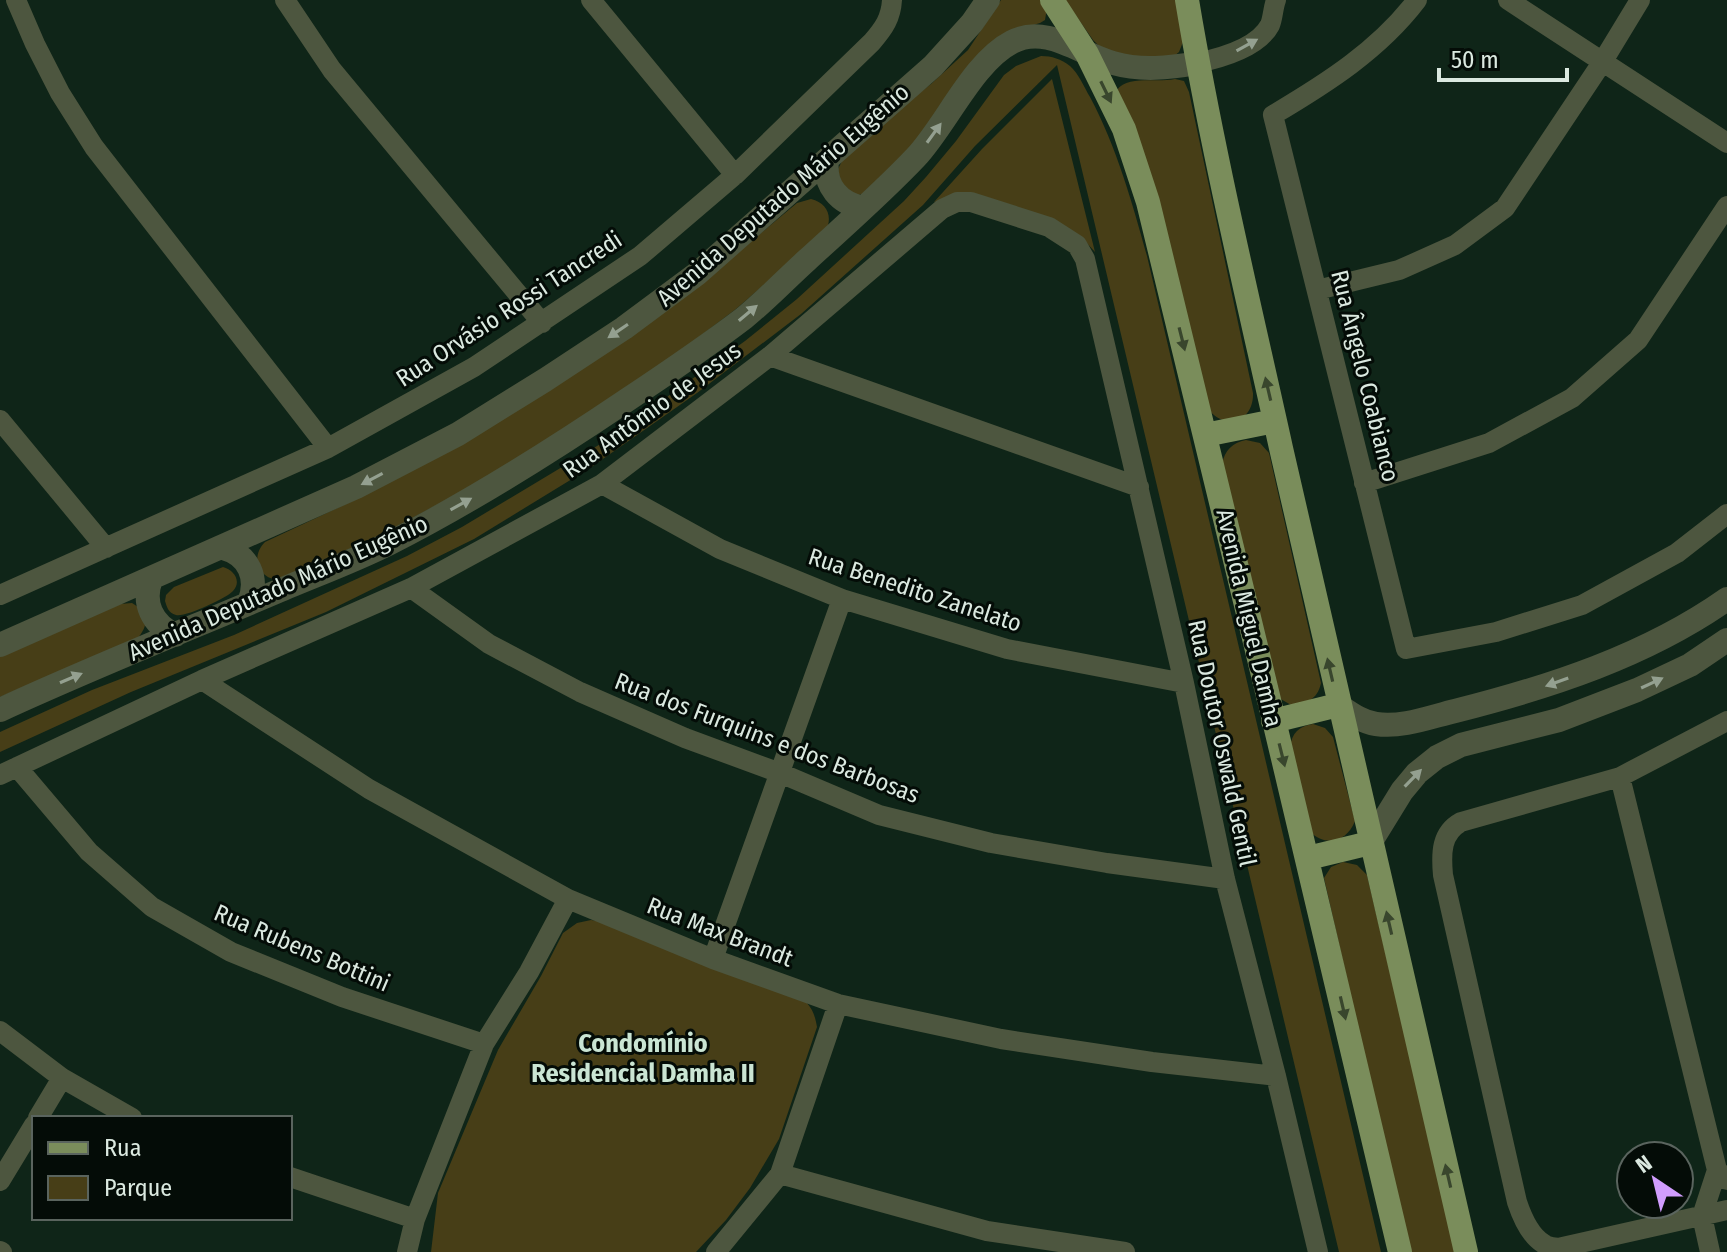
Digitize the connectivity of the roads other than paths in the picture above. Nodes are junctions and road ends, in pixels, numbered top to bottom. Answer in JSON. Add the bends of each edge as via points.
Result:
{"nodes":[{"id":1,"x":16,"y":0,"type":"edge"},
{"id":2,"x":285,"y":0,"type":"edge"},
{"id":3,"x":591,"y":0,"type":"edge"},
{"id":4,"x":988,"y":0,"type":"edge"},
{"id":5,"x":1052,"y":0,"type":"edge"},
{"id":6,"x":1187,"y":0,"type":"edge"},
{"id":7,"x":1276,"y":0,"type":"edge"},
{"id":8,"x":1508,"y":0,"type":"edge"},
{"id":9,"x":1640,"y":0,"type":"edge"},
{"id":10,"x":1409,"y":5,"type":"edge"},
{"id":11,"x":892,"y":6,"type":"edge"},
{"id":12,"x":1087,"y":54,"type":"junction"},
{"id":13,"x":1603,"y":61,"type":"junction"},
{"id":14,"x":1197,"y":63,"type":"junction"},
{"id":15,"x":1727,"y":143,"type":"edge"},
{"id":16,"x":827,"y":161,"type":"junction"},
{"id":17,"x":735,"y":175,"type":"junction"},
{"id":18,"x":801,"y":184,"type":"junction"},
{"id":19,"x":957,"y":202,"type":"joint"},
{"id":20,"x":1727,"y":206,"type":"edge"},
{"id":21,"x":863,"y":208,"type":"junction"},
{"id":22,"x":840,"y":230,"type":"junction"},
{"id":23,"x":1317,"y":290,"type":"junction"},
{"id":24,"x":542,"y":323,"type":"junction"},
{"id":25,"x":770,"y":356,"type":"junction"},
{"id":26,"x":0,"y":420,"type":"edge"},
{"id":27,"x":1275,"y":421,"type":"junction"},
{"id":28,"x":1205,"y":435,"type":"junction"},
{"id":29,"x":328,"y":448,"type":"junction"},
{"id":30,"x":1364,"y":483,"type":"junction"},
{"id":31,"x":602,"y":484,"type":"junction"},
{"id":32,"x":1139,"y":487,"type":"junction"},
{"id":33,"x":1727,"y":514,"type":"edge"},
{"id":34,"x":106,"y":548,"type":"junction"},
{"id":35,"x":223,"y":548,"type":"junction"},
{"id":36,"x":151,"y":579,"type":"junction"},
{"id":37,"x":411,"y":588,"type":"junction"},
{"id":38,"x":0,"y":595,"type":"edge"},
{"id":39,"x":842,"y":599,"type":"junction"},
{"id":40,"x":1727,"y":599,"type":"edge"},
{"id":41,"x":249,"y":603,"type":"junction"},
{"id":42,"x":175,"y":635,"type":"junction"},
{"id":43,"x":1727,"y":640,"type":"edge"},
{"id":44,"x":0,"y":645,"type":"edge"},
{"id":45,"x":202,"y":680,"type":"junction"},
{"id":46,"x":1184,"y":683,"type":"junction"},
{"id":47,"x":1338,"y":705,"type":"junction"},
{"id":48,"x":0,"y":710,"type":"edge"},
{"id":49,"x":1273,"y":721,"type":"junction"},
{"id":50,"x":1727,"y":721,"type":"edge"},
{"id":51,"x":8,"y":771,"type":"edge"},
{"id":52,"x":780,"y":773,"type":"junction"},
{"id":53,"x":1620,"y":777,"type":"junction"},
{"id":54,"x":1370,"y":843,"type":"junction"},
{"id":55,"x":1308,"y":858,"type":"junction"},
{"id":56,"x":1225,"y":879,"type":"junction"},
{"id":57,"x":568,"y":899,"type":"junction"},
{"id":58,"x":713,"y":959,"type":"junction"},
{"id":59,"x":838,"y":1004,"type":"junction"},
{"id":60,"x":0,"y":1031,"type":"edge"},
{"id":61,"x":484,"y":1044,"type":"junction"},
{"id":62,"x":1276,"y":1076,"type":"junction"},
{"id":63,"x":62,"y":1078,"type":"junction"},
{"id":64,"x":39,"y":1116,"type":"edge"},
{"id":65,"x":128,"y":1116,"type":"edge"},
{"id":66,"x":32,"y":1128,"type":"edge"},
{"id":67,"x":780,"y":1174,"type":"junction"},
{"id":68,"x":1722,"y":1175,"type":"edge"},
{"id":69,"x":292,"y":1178,"type":"edge"},
{"id":70,"x":0,"y":1181,"type":"edge"},
{"id":71,"x":1727,"y":1210,"type":"edge"},
{"id":72,"x":1702,"y":1216,"type":"junction"},
{"id":73,"x":415,"y":1219,"type":"junction"},
{"id":74,"x":407,"y":1252,"type":"edge"},
{"id":75,"x":716,"y":1252,"type":"edge"},
{"id":76,"x":1125,"y":1252,"type":"edge"},
{"id":77,"x":1318,"y":1252,"type":"edge"},
{"id":78,"x":1400,"y":1252,"type":"edge"},
{"id":79,"x":1466,"y":1252,"type":"edge"},
{"id":80,"x":1710,"y":1252,"type":"edge"}],
"edges":[{"from":1,"to":29,"type":"street","via":[[60,93],[94,147]]},
{"from":2,"to":24,"type":"street","via":[[332,70]]},
{"from":3,"to":17,"type":"street"},
{"from":4,"to":16,"type":"street","name":"Avenida Deputado Mário Eugênio","via":[[933,66]]},
{"from":5,"to":12,"type":"main road","name":"Avenida Miguel Damha"},
{"from":6,"to":14,"type":"main road"},
{"from":14,"to":7,"type":"street","one_way":true,"via":[[1225,57],[1260,38]]},
{"from":8,"to":13,"type":"street"},
{"from":9,"to":13,"type":"street"},
{"from":10,"to":23,"type":"street","name":"Rua Ângelo Coabianco","via":[[1380,42],[1273,115]]},
{"from":11,"to":17,"type":"street","name":"Rua Orvásio Rossi Tancredi","via":[[887,24],[872,42]]},
{"from":12,"to":14,"type":"street","name":"Avenida Deputado Mário Eugênio","via":[[1141,68]]},
{"from":21,"to":12,"type":"street","name":"Avenida Deputado Mário Eugênio","one_way":true,"via":[[918,154],[985,63],[1010,43],[1043,36]]},
{"from":12,"to":28,"type":"main road","name":"Avenida Miguel Damha","one_way":true,"via":[[1124,129],[1148,202]]},
{"from":13,"to":15,"type":"street"},
{"from":13,"to":23,"type":"street","via":[[1505,208],[1455,245],[1399,270]]},
{"from":27,"to":14,"type":"main road","one_way":true},
{"from":16,"to":18,"type":"street","name":"Avenida Deputado Mário Eugênio"},
{"from":16,"to":21,"type":"street","via":[[833,191],[846,203]]},
{"from":17,"to":24,"type":"street","name":"Rua Orvásio Rossi Tancredi","via":[[640,256]]},
{"from":18,"to":22,"type":"street","via":[[828,199]]},
{"from":18,"to":35,"type":"street","name":"Avenida Deputado Mário Eugênio","one_way":true,"via":[[698,273],[545,380],[369,481]]},
{"from":19,"to":25,"type":"street","name":"Rua Antômio de Jesus","via":[[942,209]]},
{"from":19,"to":32,"type":"street","name":"Rua Doutor Oswald Gentil","via":[[982,204],[1049,227],[1077,245],[1085,259]]},
{"from":20,"to":30,"type":"street","via":[[1638,340],[1572,398],[1489,443]]},
{"from":21,"to":22,"type":"street","name":"Avenida Deputado Mário Eugênio"},
{"from":41,"to":22,"type":"street","name":"Avenida Deputado Mário Eugênio","one_way":true,"via":[[386,545],[583,430],[745,317]]},
{"from":23,"to":30,"type":"street","name":"Rua Ângelo Coabianco"},
{"from":24,"to":29,"type":"street","name":"Rua Orvásio Rossi Tancredi","via":[[463,374]]},
{"from":25,"to":31,"type":"street","name":"Rua Antômio de Jesus"},
{"from":25,"to":32,"type":"street"},
{"from":26,"to":34,"type":"street"},
{"from":27,"to":28,"type":"main road"},
{"from":47,"to":27,"type":"main road","one_way":true},
{"from":28,"to":49,"type":"main road","name":"Avenida Miguel Damha"},
{"from":29,"to":34,"type":"street","name":"Rua Orvásio Rossi Tancredi"},
{"from":30,"to":33,"type":"street","name":"Rua Ângelo Coabianco","via":[[1406,649],[1496,632],[1582,605],[1677,553]]},
{"from":31,"to":37,"type":"street","name":"Rua Antômio de Jesus"},
{"from":31,"to":39,"type":"street","name":"Rua Benedito Zanelato","via":[[720,549]]},
{"from":32,"to":46,"type":"street","name":"Rua Doutor Oswald Gentil"},
{"from":34,"to":38,"type":"street","name":"Rua Orvásio Rossi Tancredi"},
{"from":35,"to":36,"type":"street","name":"Avenida Deputado Mário Eugênio"},
{"from":35,"to":41,"type":"street","via":[[240,555],[251,569]]},
{"from":36,"to":42,"type":"street","via":[[150,611]]},
{"from":36,"to":44,"type":"street","name":"Avenida Deputado Mário Eugênio"},
{"from":37,"to":45,"type":"street","name":"Rua Antômio de Jesus"},
{"from":37,"to":52,"type":"street","name":"Rua dos Furquins e dos Barbosas","via":[[489,644],[580,692]]},
{"from":39,"to":46,"type":"street","name":"Rua Benedito Zanelato","via":[[1007,649]]},
{"from":39,"to":52,"type":"street"},
{"from":40,"to":47,"type":"street","one_way":true,"via":[[1621,658],[1485,703],[1379,725]]},
{"from":41,"to":42,"type":"street","name":"Avenida Deputado Mário Eugênio"},
{"from":48,"to":42,"type":"street","name":"Avenida Deputado Mário Eugênio","one_way":true},
{"from":54,"to":43,"type":"street","one_way":true,"via":[[1402,791],[1437,757],[1637,690]]},
{"from":45,"to":51,"type":"street","name":"Rua Antômio de Jesus"},
{"from":45,"to":57,"type":"street","name":"Rua Max Brandt","via":[[369,789]]},
{"from":46,"to":56,"type":"street","name":"Rua Doutor Oswald Gentil"},
{"from":47,"to":49,"type":"main road"},
{"from":47,"to":54,"type":"main road"},
{"from":49,"to":55,"type":"main road","name":"Avenida Miguel Damha","one_way":true},
{"from":50,"to":53,"type":"street"},
{"from":51,"to":61,"type":"street","name":"Rua Rubens Bottini","via":[[152,907],[231,952],[342,997]]},
{"from":52,"to":56,"type":"street","name":"Rua dos Furquins e dos Barbosas","via":[[879,815],[991,843]]},
{"from":52,"to":58,"type":"street"},
{"from":53,"to":68,"type":"street"},
{"from":53,"to":72,"type":"street","via":[[1452,827],[1445,838],[1443,875],[1523,1220],[1544,1244],[1558,1248]]},
{"from":54,"to":55,"type":"main road"},
{"from":79,"to":54,"type":"main road","one_way":true},
{"from":55,"to":78,"type":"main road","name":"Avenida Miguel Damha","one_way":true},
{"from":56,"to":62,"type":"street","name":"Rua Doutor Oswald Gentil"},
{"from":57,"to":58,"type":"street","name":"Rua Max Brandt"},
{"from":57,"to":61,"type":"street"},
{"from":58,"to":59,"type":"street","name":"Rua Max Brandt"},
{"from":59,"to":62,"type":"street","name":"Rua Max Brandt","via":[[1001,1039]]},
{"from":59,"to":67,"type":"street"},
{"from":60,"to":63,"type":"street"},
{"from":61,"to":73,"type":"street"},
{"from":62,"to":77,"type":"street","name":"Rua Doutor Oswald Gentil"},
{"from":63,"to":64,"type":"street"},
{"from":63,"to":65,"type":"street"},
{"from":66,"to":70,"type":"street"},
{"from":67,"to":75,"type":"street"},
{"from":67,"to":76,"type":"street","via":[[987,1231]]},
{"from":68,"to":72,"type":"street"},
{"from":69,"to":73,"type":"street"},
{"from":71,"to":72,"type":"street"},
{"from":72,"to":80,"type":"street"},
{"from":73,"to":74,"type":"street"}]}
